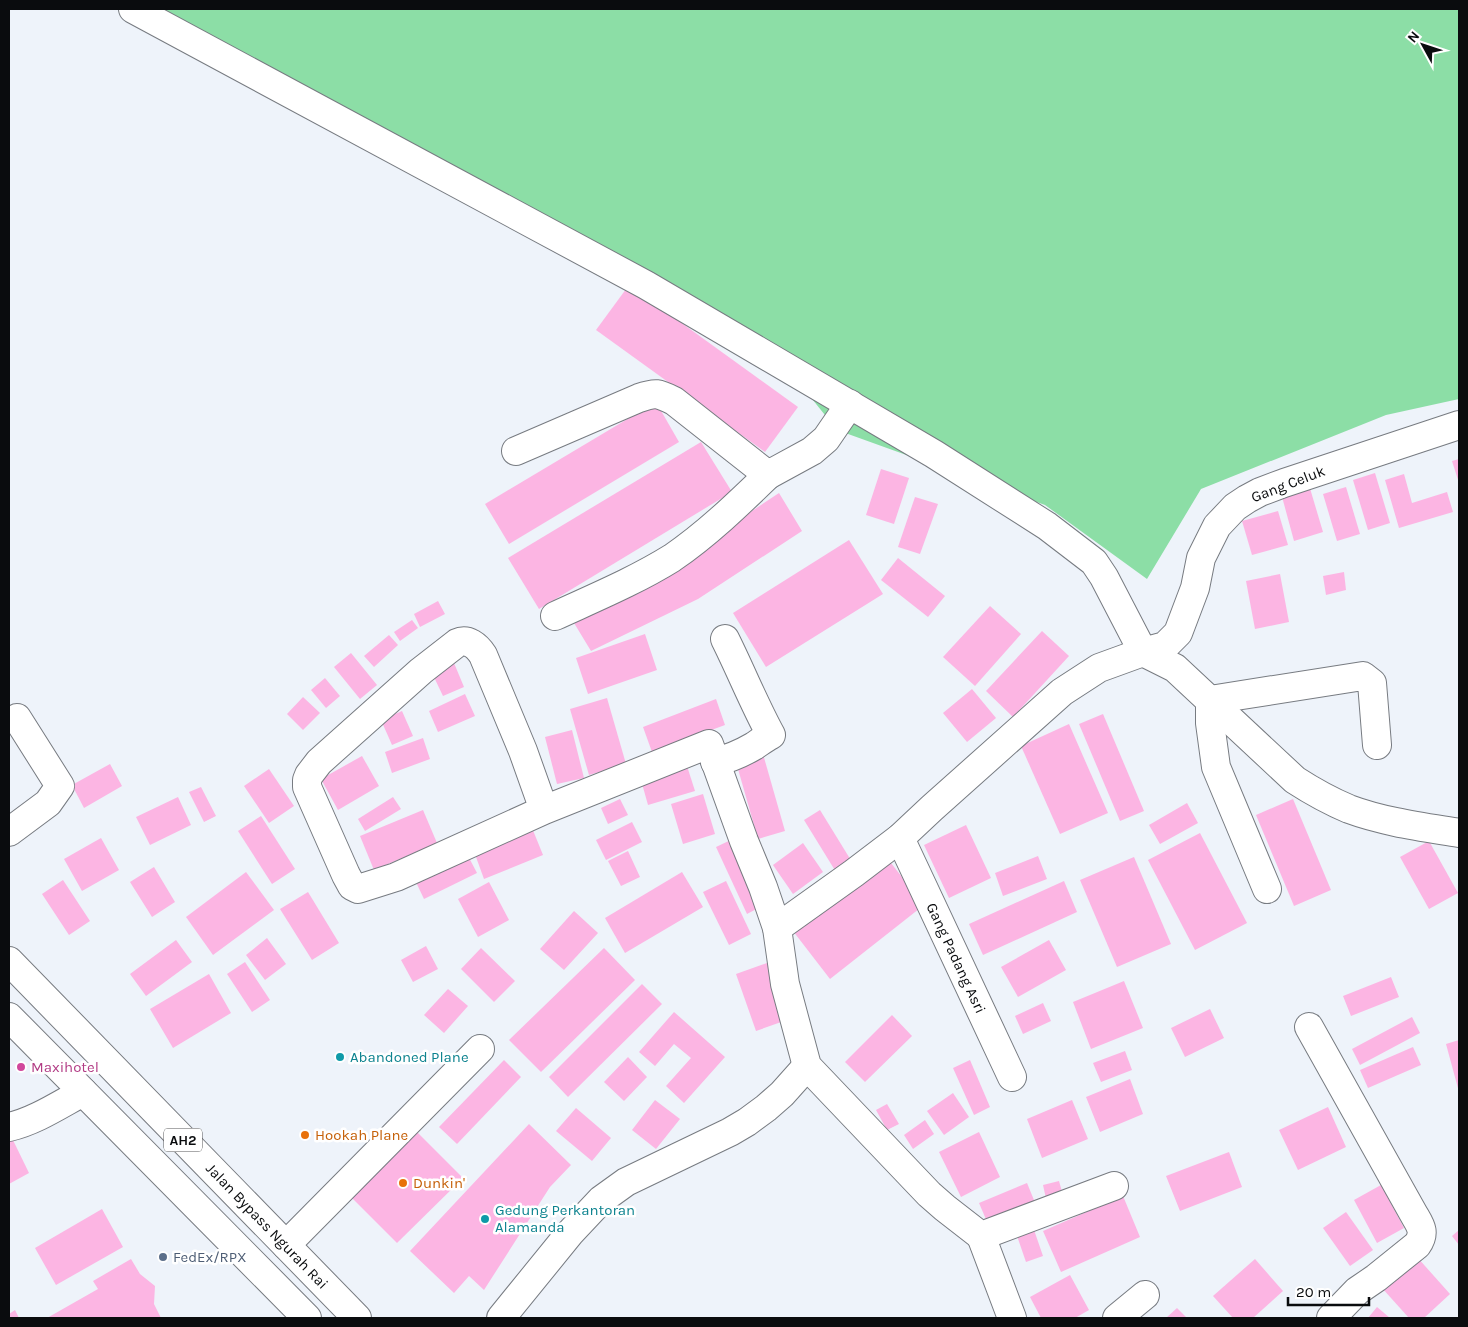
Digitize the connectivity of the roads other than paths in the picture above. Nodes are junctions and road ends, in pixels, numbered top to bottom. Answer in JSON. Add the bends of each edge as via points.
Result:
{"nodes":[{"id":1,"x":132,"y":9,"type":"edge"},
{"id":2,"x":850,"y":404,"type":"junction"},
{"id":3,"x":1459,"y":425,"type":"edge"},
{"id":4,"x":516,"y":451,"type":"dead end"},
{"id":5,"x":768,"y":475,"type":"junction"},
{"id":6,"x":555,"y":616,"type":"dead end"},
{"id":7,"x":725,"y":640,"type":"dead end"},
{"id":8,"x":1143,"y":652,"type":"junction"},
{"id":9,"x":1210,"y":700,"type":"junction"},
{"id":10,"x":17,"y":718,"type":"dead end"},
{"id":11,"x":1377,"y":745,"type":"dead end"},
{"id":12,"x":715,"y":762,"type":"junction"},
{"id":13,"x":544,"y":810,"type":"junction"},
{"id":14,"x":9,"y":832,"type":"edge"},
{"id":15,"x":1459,"y":834,"type":"edge"},
{"id":16,"x":900,"y":838,"type":"junction"},
{"id":17,"x":1267,"y":889,"type":"dead end"},
{"id":18,"x":777,"y":928,"type":"junction"},
{"id":19,"x":9,"y":961,"type":"edge"},
{"id":20,"x":9,"y":1017,"type":"edge"},
{"id":21,"x":1309,"y":1028,"type":"dead end"},
{"id":22,"x":480,"y":1049,"type":"dead end"},
{"id":23,"x":807,"y":1066,"type":"junction"},
{"id":24,"x":1012,"y":1077,"type":"dead end"},
{"id":25,"x":83,"y":1092,"type":"junction"},
{"id":26,"x":9,"y":1127,"type":"edge"},
{"id":27,"x":1114,"y":1186,"type":"dead end"},
{"id":28,"x":981,"y":1236,"type":"junction"},
{"id":29,"x":286,"y":1245,"type":"junction"},
{"id":30,"x":1146,"y":1295,"type":"dead end"},
{"id":31,"x":306,"y":1318,"type":"edge"},
{"id":32,"x":357,"y":1318,"type":"edge"},
{"id":33,"x":500,"y":1318,"type":"edge"},
{"id":34,"x":1012,"y":1318,"type":"edge"},
{"id":35,"x":1117,"y":1318,"type":"edge"},
{"id":36,"x":1331,"y":1318,"type":"edge"}],
"edges":[{"from":1,"to":2,"type":"main road","via":[[646,285]]},
{"from":2,"to":5,"type":"main road","via":[[826,440]]},
{"from":2,"to":8,"type":"main road","via":[[1047,526],[1094,562]]},
{"from":3,"to":8,"type":"main road","name":"Gang Celuk","via":[[1284,483],[1234,507],[1217,526],[1201,558],[1195,588],[1178,633],[1165,646]]},
{"from":4,"to":5,"type":"main road","via":[[639,398],[661,394]]},
{"from":5,"to":6,"type":"main road","via":[[732,510],[670,558]]},
{"from":7,"to":12,"type":"main road","via":[[771,735]]},
{"from":8,"to":9,"type":"main road","via":[[1175,668]]},
{"from":8,"to":16,"type":"main road","name":"Gang Celuk","via":[[1099,668],[1062,692]]},
{"from":9,"to":11,"type":"main road","via":[[1363,676],[1372,683]]},
{"from":9,"to":15,"type":"main road","via":[[1295,780],[1315,793],[1350,809],[1390,821]]},
{"from":9,"to":17,"type":"main road","via":[[1216,767]]},
{"from":10,"to":14,"type":"main road","via":[[60,786],[48,803]]},
{"from":12,"to":13,"type":"main road","via":[[709,744]]},
{"from":12,"to":18,"type":"main road"},
{"from":13,"to":13,"type":"main road","via":[[483,655],[467,642],[457,644],[421,671],[319,762],[307,780],[310,795],[346,875],[352,886],[358,889],[396,877]]},
{"from":16,"to":18,"type":"main road","name":"Gang Celuk"},
{"from":16,"to":24,"type":"main road","name":"Gang Padang Asri"},
{"from":18,"to":23,"type":"main road","via":[[785,984]]},
{"from":19,"to":29,"type":"main road","name":"Jalan Bypass Ngurah Rai","number":"AH2"},
{"from":20,"to":25,"type":"main road","number":"AH2"},
{"from":21,"to":36,"type":"main road","via":[[1422,1232],[1417,1245],[1357,1291]]},
{"from":22,"to":29,"type":"main road"},
{"from":23,"to":28,"type":"main road","via":[[929,1194]]},
{"from":23,"to":33,"type":"main road","via":[[782,1094],[748,1122],[626,1182],[601,1200]]},
{"from":25,"to":26,"type":"main road","via":[[35,1118]]},
{"from":25,"to":31,"type":"main road","number":"AH2"},
{"from":27,"to":28,"type":"main road"},
{"from":28,"to":34,"type":"main road"},
{"from":29,"to":32,"type":"main road","name":"Jalan Bypass Ngurah Rai","number":"AH2"},
{"from":30,"to":35,"type":"main road"}]}
